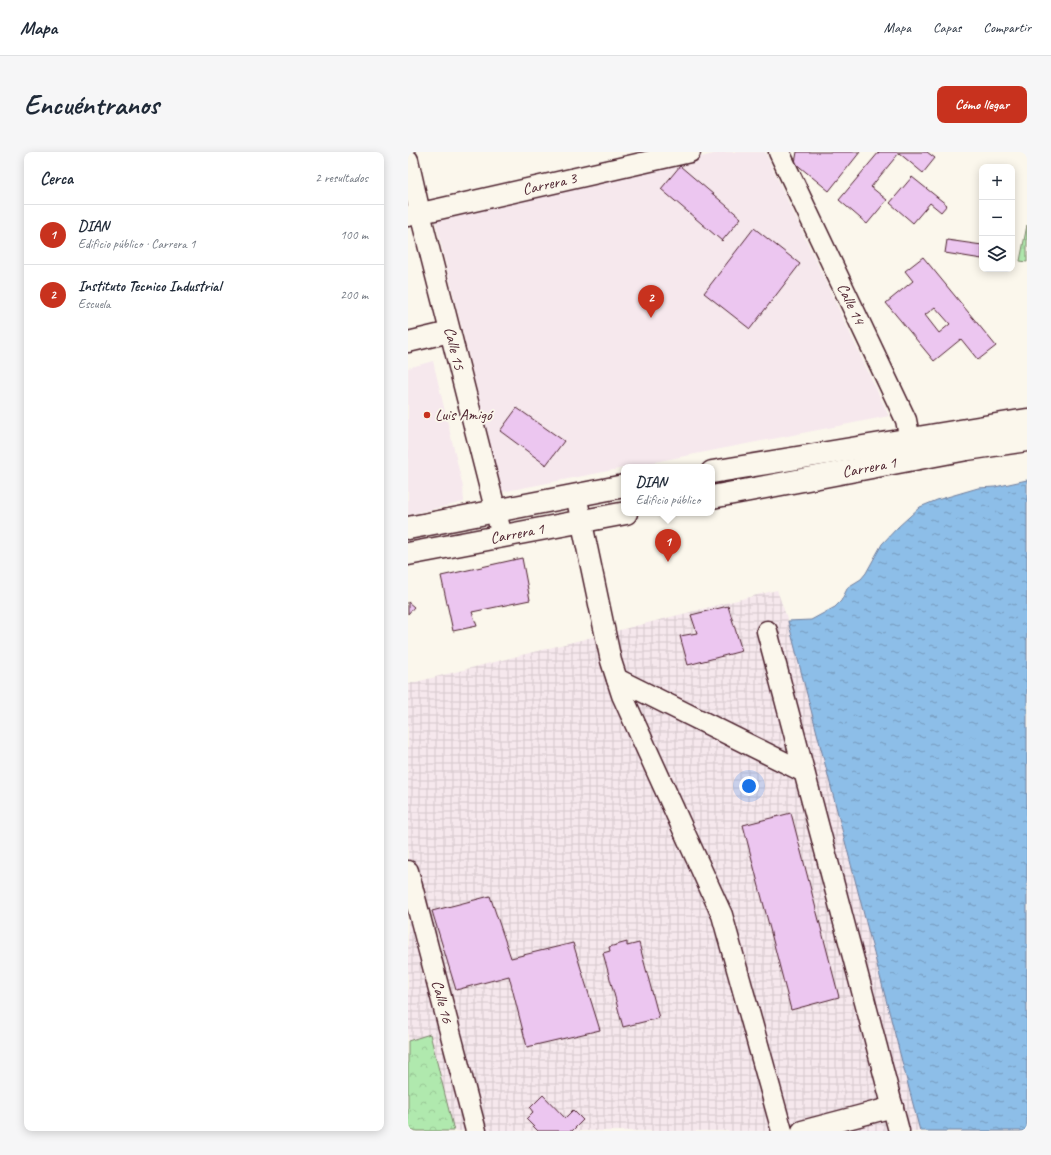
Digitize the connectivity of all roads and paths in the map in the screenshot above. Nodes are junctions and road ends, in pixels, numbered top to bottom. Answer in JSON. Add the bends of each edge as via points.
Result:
{"nodes":[{"id":1,"x":690,"y":152,"type":"edge"},
{"id":2,"x":779,"y":152,"type":"edge"},
{"id":3,"x":408,"y":160,"type":"edge"},
{"id":4,"x":414,"y":214,"type":"edge"},
{"id":5,"x":450,"y":332,"type":"junction"},
{"id":6,"x":408,"y":342,"type":"edge"},
{"id":7,"x":1027,"y":420,"type":"edge"},
{"id":8,"x":1027,"y":440,"type":"edge"},
{"id":9,"x":912,"y":449,"type":"junction"},
{"id":10,"x":715,"y":472,"type":"edge"},
{"id":11,"x":621,"y":487,"type":"edge"},
{"id":12,"x":576,"y":495,"type":"junction"},
{"id":13,"x":715,"y":496,"type":"edge"},
{"id":14,"x":495,"y":511,"type":"junction"},
{"id":15,"x":621,"y":514,"type":"edge"},
{"id":16,"x":582,"y":521,"type":"junction"},
{"id":17,"x":408,"y":528,"type":"edge"},
{"id":18,"x":502,"y":536,"type":"junction"},
{"id":19,"x":408,"y":554,"type":"edge"},
{"id":20,"x":767,"y":631,"type":"dead end"},
{"id":21,"x":617,"y":679,"type":"junction"},
{"id":22,"x":804,"y":772,"type":"junction"},
{"id":23,"x":408,"y":871,"type":"edge"},
{"id":24,"x":893,"y":1107,"type":"junction"},
{"id":25,"x":476,"y":1131,"type":"edge"},
{"id":26,"x":782,"y":1131,"type":"edge"},
{"id":27,"x":802,"y":1131,"type":"edge"},
{"id":28,"x":899,"y":1131,"type":"edge"}],
"edges":[{"from":1,"to":4,"type":"street","name":"Carrera 3"},
{"from":2,"to":9,"type":"street","name":"Calle 14","via":[[906,420]]},
{"from":3,"to":4,"type":"street","name":"Calle 15"},
{"from":4,"to":5,"type":"street","name":"Calle 15"},
{"from":5,"to":6,"type":"street"},
{"from":5,"to":14,"type":"street","name":"Calle 15"},
{"from":7,"to":9,"type":"highway","name":"Carrera 1"},
{"from":8,"to":9,"type":"highway","name":"Carrera 1","via":[[967,449]]},
{"from":9,"to":10,"type":"highway","name":"Carrera 1"},
{"from":9,"to":13,"type":"highway","name":"Carrera 1"},
{"from":11,"to":12,"type":"highway","name":"Carrera 1"},
{"from":12,"to":14,"type":"highway","name":"Carrera 1"},
{"from":12,"to":16,"type":"street"},
{"from":14,"to":17,"type":"highway","name":"Carrera 1"},
{"from":14,"to":18,"type":"street","name":"Calle 15"},
{"from":15,"to":16,"type":"highway","name":"Carrera 1"},
{"from":16,"to":18,"type":"highway","name":"Carrera 1"},
{"from":16,"to":21,"type":"street"},
{"from":18,"to":19,"type":"highway","name":"Carrera 1"},
{"from":20,"to":22,"type":"street"},
{"from":21,"to":22,"type":"street"},
{"from":21,"to":26,"type":"street","via":[[722,914]]},
{"from":22,"to":24,"type":"street"},
{"from":23,"to":25,"type":"street","name":"Calle 16"},
{"from":24,"to":27,"type":"street"},
{"from":24,"to":28,"type":"street"}]}
